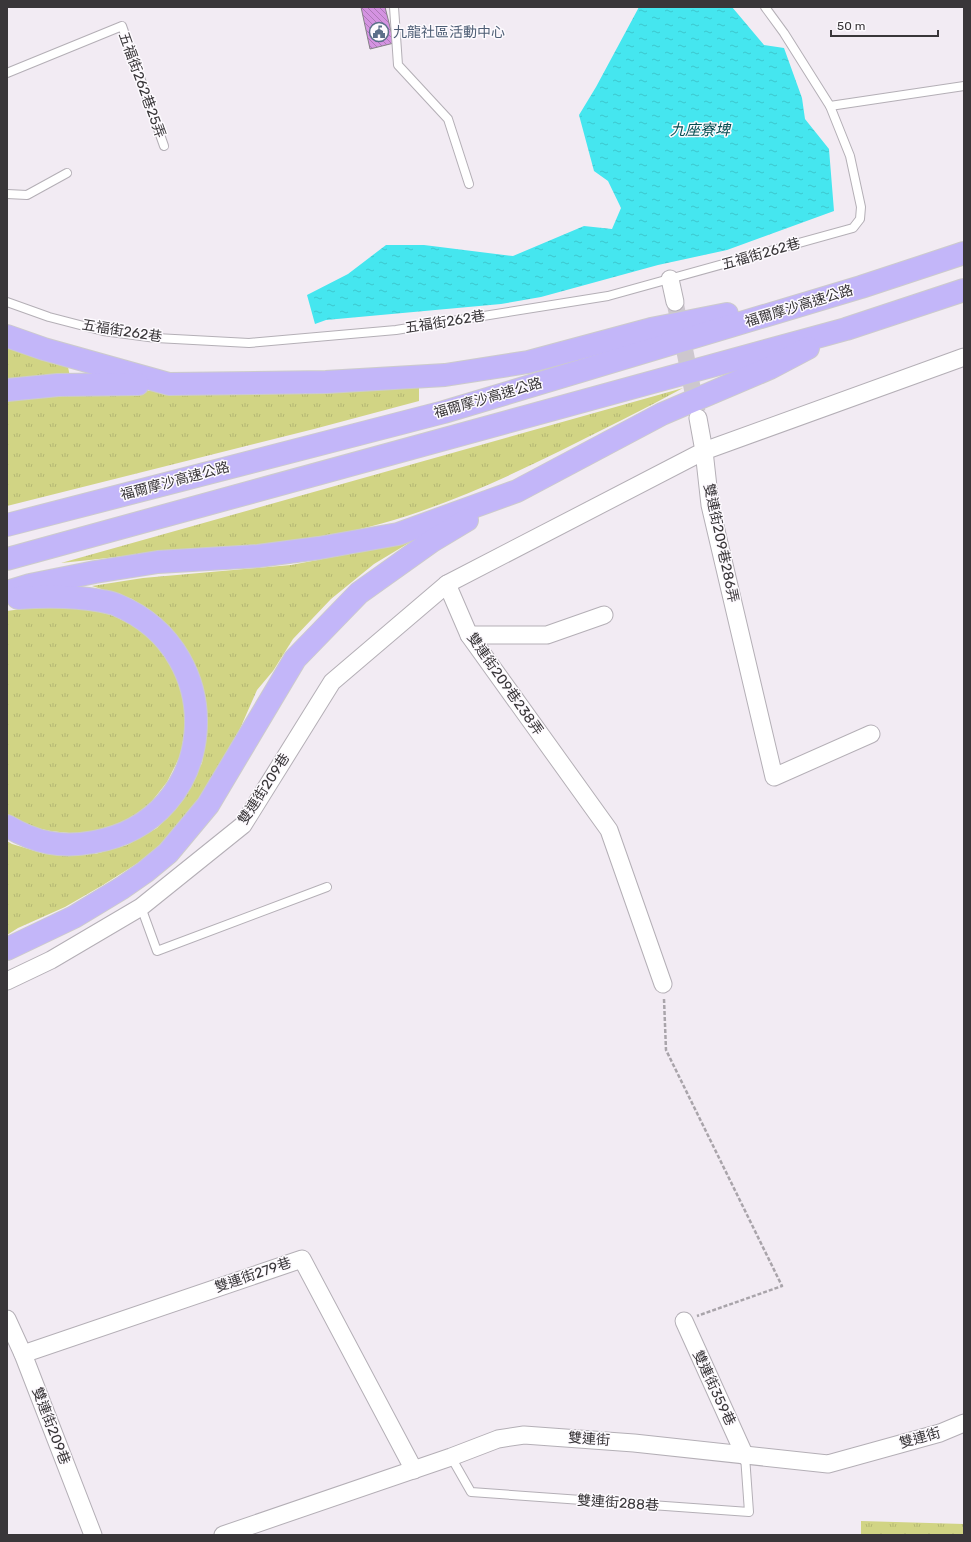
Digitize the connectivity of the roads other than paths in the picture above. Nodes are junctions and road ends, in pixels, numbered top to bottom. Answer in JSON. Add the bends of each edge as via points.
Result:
{"nodes":[{"id":1,"x":394,"y":7,"type":"edge"},
{"id":2,"x":765,"y":7,"type":"edge"},
{"id":3,"x":7,"y":73,"type":"edge"},
{"id":4,"x":964,"y":86,"type":"edge"},
{"id":5,"x":830,"y":106,"type":"junction"},
{"id":6,"x":164,"y":146,"type":"dead end"},
{"id":7,"x":67,"y":174,"type":"dead end"},
{"id":8,"x":469,"y":184,"type":"dead end"},
{"id":9,"x":7,"y":194,"type":"edge"},
{"id":10,"x":964,"y":253,"type":"edge"},
{"id":11,"x":670,"y":279,"type":"junction"},
{"id":12,"x":861,"y":287,"type":"junction"},
{"id":13,"x":964,"y":290,"type":"edge"},
{"id":14,"x":7,"y":302,"type":"edge"},
{"id":15,"x":675,"y":302,"type":"tunnel mouth"},
{"id":16,"x":846,"y":328,"type":"junction"},
{"id":17,"x":7,"y":336,"type":"edge"},
{"id":18,"x":964,"y":357,"type":"edge"},
{"id":19,"x":170,"y":384,"type":"junction"},
{"id":20,"x":7,"y":390,"type":"edge"},
{"id":21,"x":698,"y":418,"type":"tunnel mouth"},
{"id":22,"x":704,"y":450,"type":"junction"},
{"id":23,"x":517,"y":491,"type":"junction"},
{"id":24,"x":7,"y":525,"type":"edge"},
{"id":25,"x":7,"y":559,"type":"edge"},
{"id":26,"x":447,"y":584,"type":"junction"},
{"id":27,"x":7,"y":592,"type":"edge"},
{"id":28,"x":7,"y":598,"type":"edge"},
{"id":29,"x":604,"y":615,"type":"dead end"},
{"id":30,"x":469,"y":635,"type":"junction"},
{"id":31,"x":870,"y":734,"type":"dead end"},
{"id":32,"x":7,"y":826,"type":"edge"},
{"id":33,"x":327,"y":887,"type":"dead end"},
{"id":34,"x":141,"y":907,"type":"junction"},
{"id":35,"x":7,"y":948,"type":"edge"},
{"id":36,"x":7,"y":981,"type":"edge"},
{"id":37,"x":663,"y":984,"type":"road end"},
{"id":38,"x":7,"y":1318,"type":"edge"},
{"id":39,"x":684,"y":1321,"type":"road end"},
{"id":40,"x":23,"y":1354,"type":"junction"},
{"id":41,"x":964,"y":1423,"type":"edge"},
{"id":42,"x":745,"y":1456,"type":"junction"},
{"id":43,"x":451,"y":1457,"type":"junction"},
{"id":44,"x":414,"y":1470,"type":"junction"},
{"id":45,"x":93,"y":1535,"type":"edge"},
{"id":46,"x":223,"y":1535,"type":"edge"}],
"edges":[{"from":1,"to":8,"type":"lane","via":[[398,65],[448,120]]},
{"from":2,"to":5,"type":"lane"},
{"from":3,"to":6,"type":"lane","name":"五福街262巷25弄","via":[[122,26]]},
{"from":4,"to":5,"type":"lane"},
{"from":5,"to":11,"type":"lane","name":"五福街262巷","via":[[850,156],[861,207],[860,219],[853,228]]},
{"from":7,"to":9,"type":"lane","via":[[27,195]]},
{"from":10,"to":12,"type":"highway","name":"福爾摩沙高速公路"},
{"from":11,"to":14,"type":"lane","name":"五福街262巷","via":[[608,296],[396,330],[249,343],[156,338],[103,331],[49,317]]},
{"from":11,"to":15,"type":"street"},
{"from":12,"to":19,"type":"highway","via":[[651,329],[528,362],[445,375],[326,382]]},
{"from":12,"to":24,"type":"highway","name":"福爾摩沙高速公路","via":[[444,412]]},
{"from":13,"to":16,"type":"highway","name":"福爾摩沙高速公路"},
{"from":16,"to":23,"type":"highway","via":[[770,368],[662,414]]},
{"from":16,"to":25,"type":"highway","name":"福爾摩沙高速公路"},
{"from":17,"to":19,"type":"highway","via":[[44,349]]},
{"from":18,"to":22,"type":"street"},
{"from":19,"to":20,"type":"highway","via":[[112,383]]},
{"from":21,"to":22,"type":"street"},
{"from":22,"to":26,"type":"street"},
{"from":22,"to":31,"type":"street","name":"雙連街209巷286弄","via":[[710,505],[774,777]]},
{"from":23,"to":27,"type":"highway","via":[[398,534],[258,556],[158,562],[30,585]]},
{"from":23,"to":35,"type":"highway","via":[[432,541],[359,593],[326,626],[295,659],[208,805],[168,853],[122,888],[74,917]]},
{"from":26,"to":30,"type":"street","name":"雙連街209巷238弄"},
{"from":26,"to":34,"type":"street","name":"雙連街209巷","via":[[332,682],[243,825]]},
{"from":28,"to":32,"type":"highway","via":[[81,597],[116,604],[152,625],[177,654],[189,678],[197,727],[194,750],[183,777],[158,812],[138,827],[110,839],[84,844],[62,844],[41,842]]},
{"from":29,"to":30,"type":"street","via":[[547,635]]},
{"from":30,"to":37,"type":"street","name":"雙連街209巷238弄","via":[[609,830]]},
{"from":33,"to":34,"type":"lane","via":[[157,951]]},
{"from":34,"to":36,"type":"street","name":"雙連街209巷","via":[[51,960]]},
{"from":38,"to":40,"type":"street","name":"雙連街209巷"},
{"from":39,"to":42,"type":"street","name":"雙連街359巷"},
{"from":40,"to":44,"type":"street","name":"雙連街279巷","via":[[302,1259]]},
{"from":40,"to":45,"type":"street","name":"雙連街209巷"},
{"from":41,"to":42,"type":"street","name":"雙連街","via":[[940,1433],[828,1464]]},
{"from":42,"to":43,"type":"street","name":"雙連街","via":[[634,1443],[524,1435],[498,1439]]},
{"from":42,"to":43,"type":"lane","name":"雙連街288巷","via":[[749,1512],[471,1492]]},
{"from":43,"to":44,"type":"street","name":"雙連街"},
{"from":44,"to":46,"type":"street","name":"雙連街"}]}
